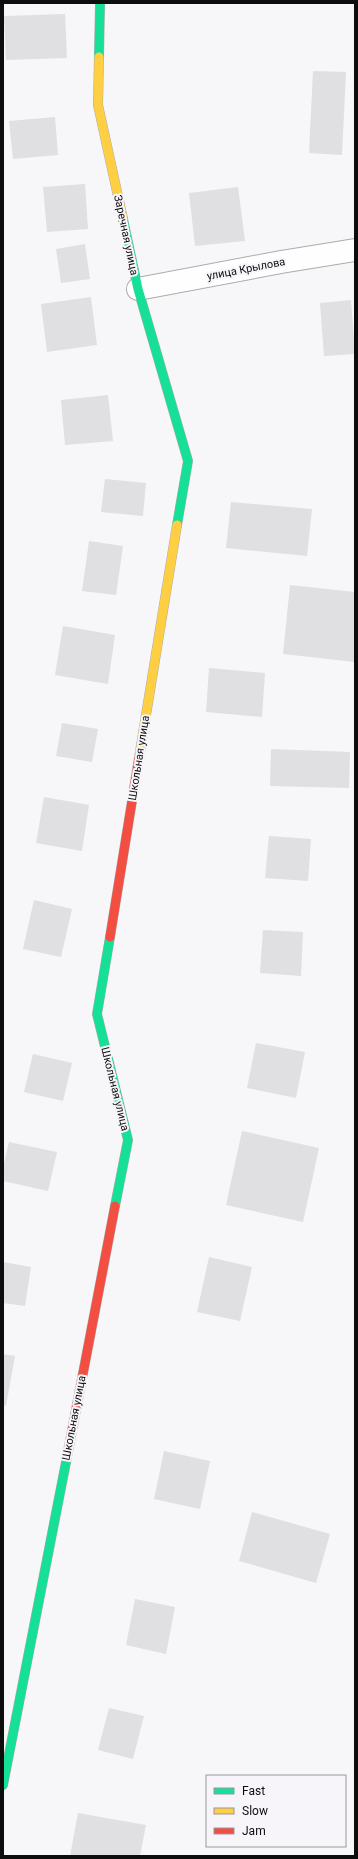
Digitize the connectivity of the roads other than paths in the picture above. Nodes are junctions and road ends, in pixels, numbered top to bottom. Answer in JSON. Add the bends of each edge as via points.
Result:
{"nodes":[{"id":1,"x":100,"y":3,"type":"edge"},
{"id":2,"x":355,"y":250,"type":"edge"},
{"id":3,"x":138,"y":289,"type":"junction"},
{"id":4,"x":188,"y":461,"type":"joint"},
{"id":5,"x":3,"y":1785,"type":"edge"}],
"edges":[{"from":1,"to":3,"type":"street","name":"Заречная улица","via":[[98,104]]},
{"from":2,"to":3,"type":"street","name":"улица Крылова"},
{"from":3,"to":4,"type":"street","name":"Заречная улица"},
{"from":4,"to":5,"type":"street","name":"Школьная улица","via":[[97,1014],[128,1140]]}]}
